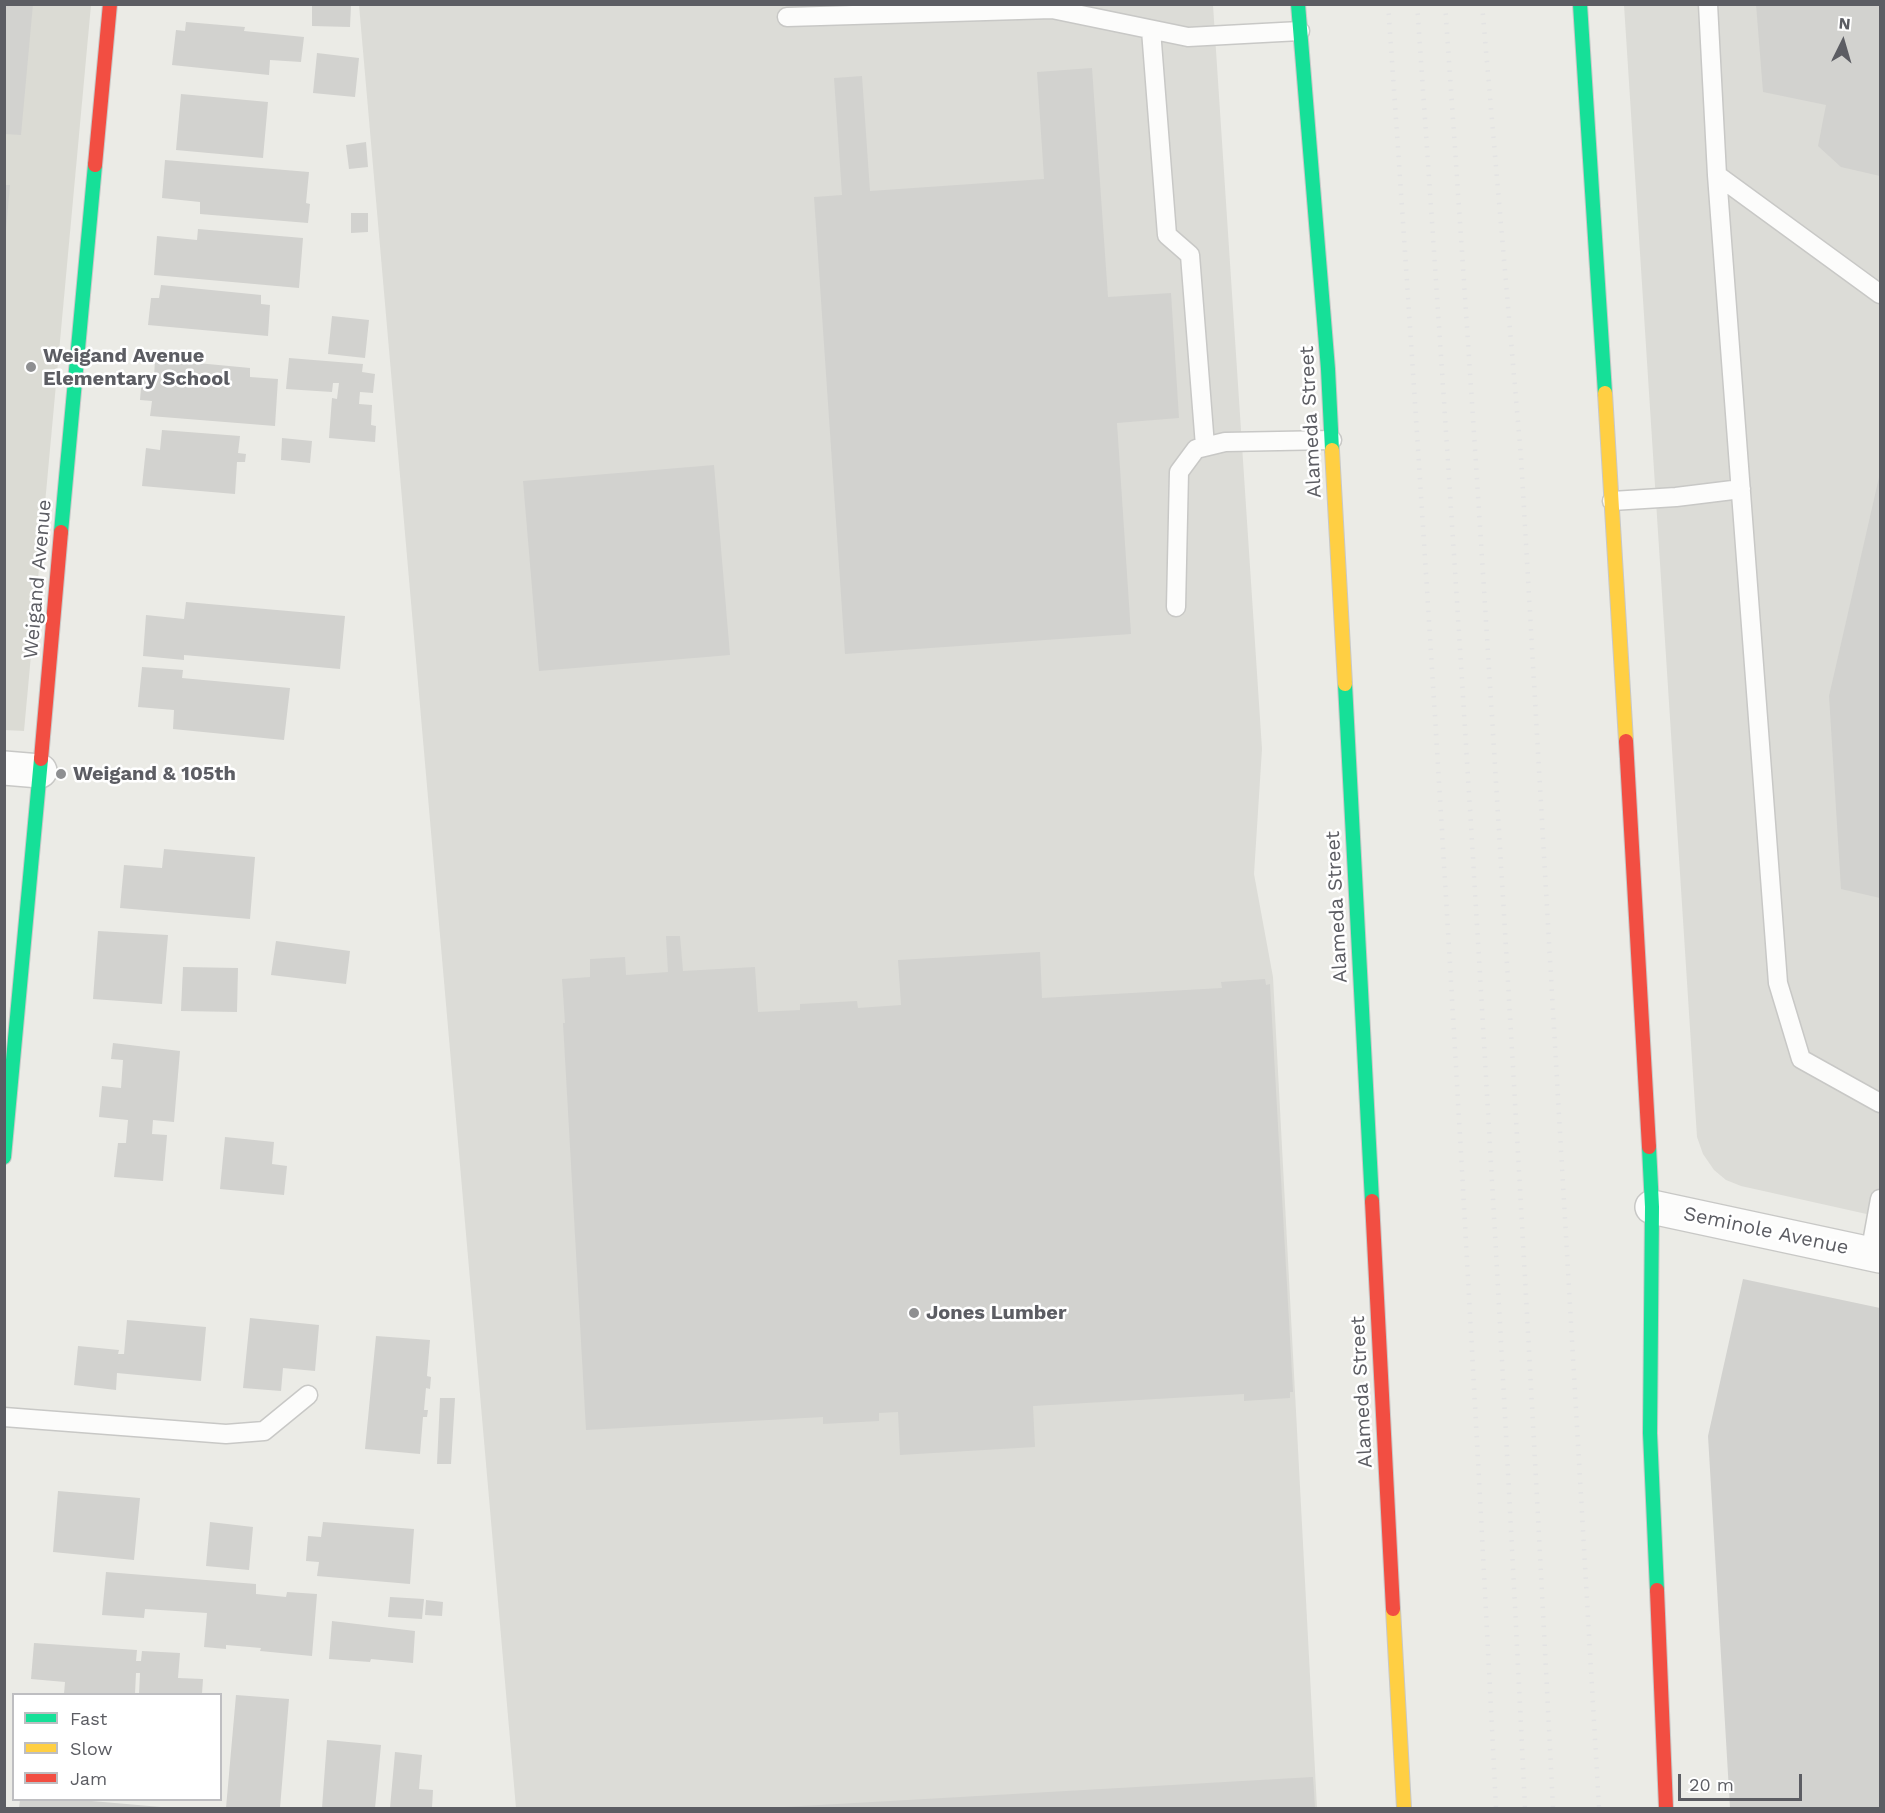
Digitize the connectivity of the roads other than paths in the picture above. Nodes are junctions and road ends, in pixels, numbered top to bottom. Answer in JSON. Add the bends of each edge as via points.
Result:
{"nodes":[{"id":1,"x":110,"y":4,"type":"edge"},
{"id":2,"x":1298,"y":4,"type":"edge"},
{"id":3,"x":1580,"y":4,"type":"edge"},
{"id":4,"x":1708,"y":4,"type":"edge"},
{"id":5,"x":788,"y":17,"type":"dead end"},
{"id":6,"x":1151,"y":30,"type":"junction"},
{"id":7,"x":1300,"y":31,"type":"junction"},
{"id":8,"x":1717,"y":175,"type":"junction"},
{"id":9,"x":1881,"y":294,"type":"edge"},
{"id":10,"x":1332,"y":440,"type":"junction"},
{"id":11,"x":1205,"y":446,"type":"junction"},
{"id":12,"x":1741,"y":489,"type":"junction"},
{"id":13,"x":1612,"y":501,"type":"junction"},
{"id":14,"x":1176,"y":607,"type":"dead end"},
{"id":15,"x":4,"y":768,"type":"edge"},
{"id":16,"x":40,"y":771,"type":"junction"},
{"id":17,"x":1881,"y":1102,"type":"edge"},
{"id":18,"x":4,"y":1157,"type":"edge"},
{"id":19,"x":1881,"y":1199,"type":"edge"},
{"id":20,"x":1652,"y":1206,"type":"junction"},
{"id":21,"x":1875,"y":1255,"type":"edge"},
{"id":22,"x":308,"y":1395,"type":"dead end"},
{"id":23,"x":4,"y":1417,"type":"edge"},
{"id":24,"x":1404,"y":1809,"type":"edge"},
{"id":25,"x":1666,"y":1809,"type":"edge"}],
"edges":[{"from":1,"to":16,"type":"street","name":"Weigand Avenue"},
{"from":2,"to":7,"type":"street","name":"Alameda Street"},
{"from":3,"to":13,"type":"street"},
{"from":4,"to":8,"type":"lane"},
{"from":5,"to":6,"type":"lane","via":[[1052,9]]},
{"from":6,"to":7,"type":"lane","via":[[1188,37]]},
{"from":6,"to":11,"type":"lane","via":[[1167,235],[1190,255]]},
{"from":7,"to":10,"type":"street","name":"Alameda Street"},
{"from":8,"to":9,"type":"lane"},
{"from":8,"to":12,"type":"lane"},
{"from":10,"to":11,"type":"lane","via":[[1225,442]]},
{"from":10,"to":24,"type":"street","name":"Alameda Street"},
{"from":11,"to":14,"type":"lane","via":[[1196,449],[1179,472]]},
{"from":12,"to":13,"type":"lane"},
{"from":12,"to":17,"type":"lane","via":[[1778,983],[1801,1059]]},
{"from":13,"to":20,"type":"street"},
{"from":15,"to":16,"type":"street"},
{"from":16,"to":18,"type":"street","name":"Weigand Avenue"},
{"from":19,"to":21,"type":"lane"},
{"from":20,"to":21,"type":"street","name":"Seminole Avenue"},
{"from":20,"to":25,"type":"street","via":[[1650,1433]]},
{"from":22,"to":23,"type":"lane","via":[[264,1431],[226,1434]]}]}
